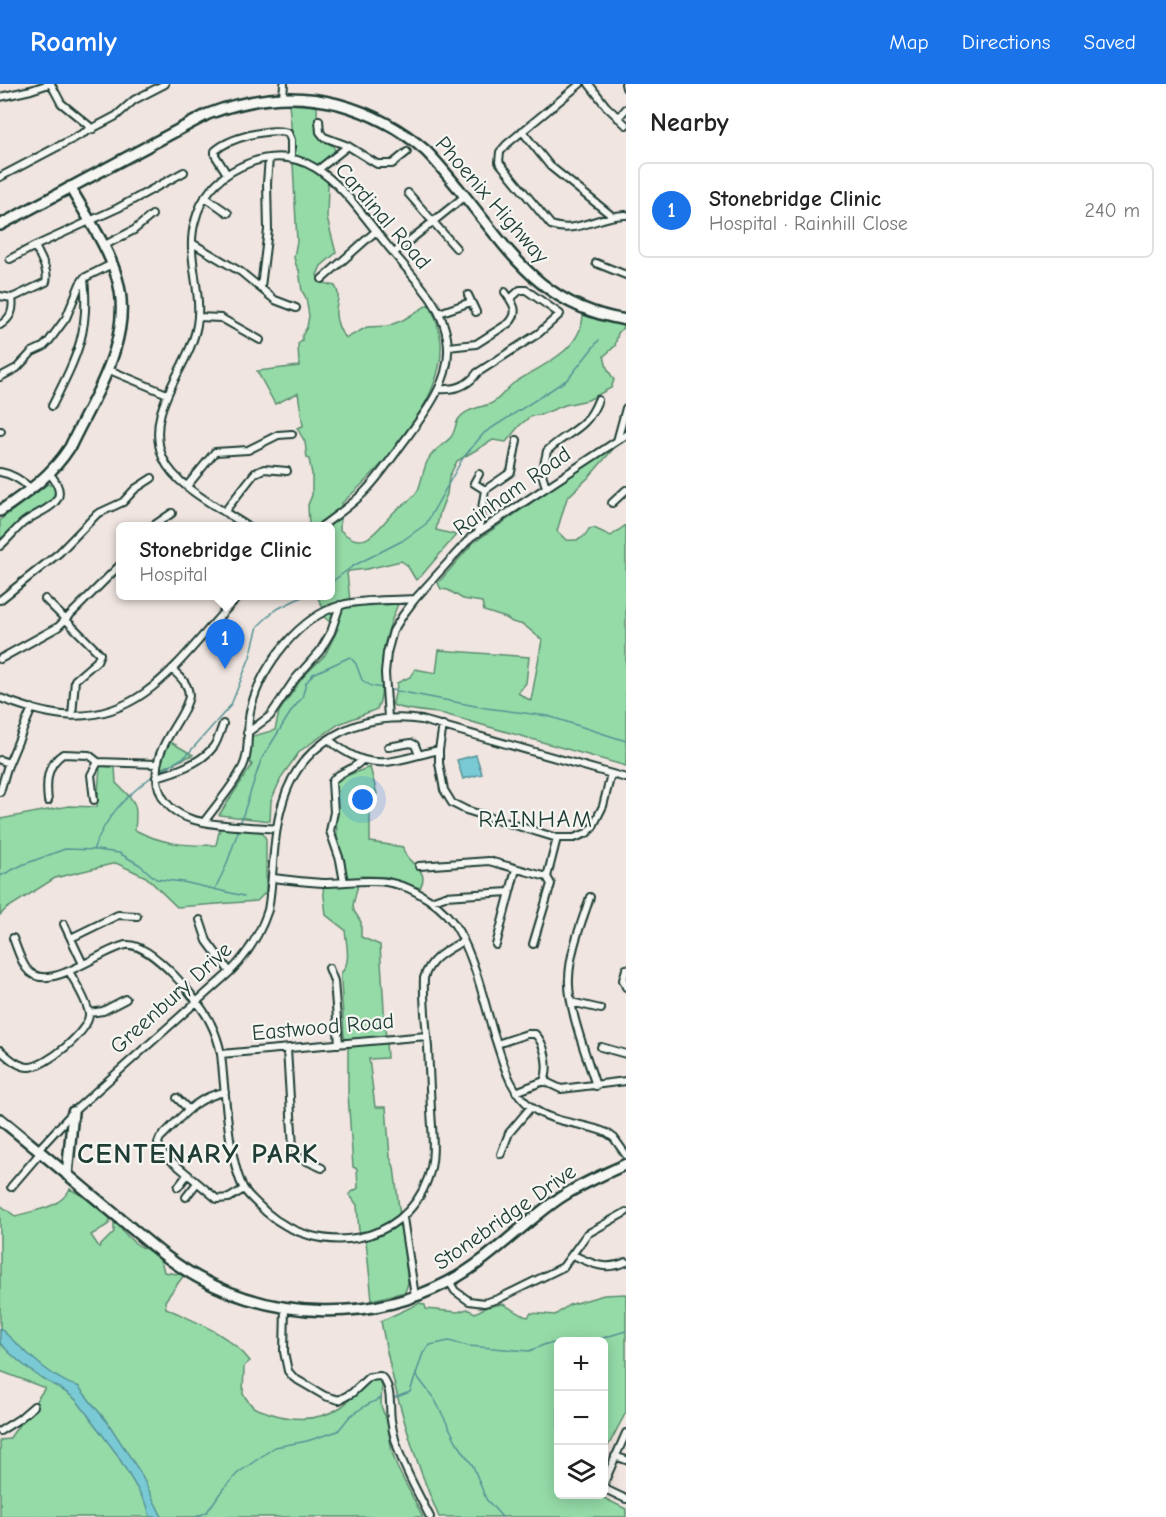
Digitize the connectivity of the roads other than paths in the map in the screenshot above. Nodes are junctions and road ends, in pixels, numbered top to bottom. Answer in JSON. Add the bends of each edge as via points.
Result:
{"nodes":[{"id":1,"x":50,"y":84,"type":"edge"},
{"id":2,"x":165,"y":84,"type":"edge"},
{"id":3,"x":284,"y":84,"type":"edge"},
{"id":4,"x":580,"y":84,"type":"edge"},
{"id":5,"x":589,"y":84,"type":"edge"},
{"id":6,"x":0,"y":97,"type":"edge"},
{"id":7,"x":283,"y":98,"type":"junction"},
{"id":8,"x":626,"y":109,"type":"edge"},
{"id":9,"x":618,"y":118,"type":"junction"},
{"id":10,"x":319,"y":120,"type":"dead end"},
{"id":11,"x":626,"y":125,"type":"edge"},
{"id":12,"x":93,"y":129,"type":"junction"},
{"id":13,"x":522,"y":131,"type":"junction"},
{"id":14,"x":348,"y":146,"type":"junction"},
{"id":15,"x":407,"y":152,"type":"dead end"},
{"id":16,"x":269,"y":158,"type":"junction"},
{"id":17,"x":291,"y":159,"type":"junction"},
{"id":18,"x":319,"y":169,"type":"junction"},
{"id":19,"x":184,"y":172,"type":"dead end"},
{"id":20,"x":227,"y":174,"type":"junction"},
{"id":21,"x":0,"y":177,"type":"edge"},
{"id":22,"x":70,"y":188,"type":"junction"},
{"id":23,"x":408,"y":193,"type":"dead end"},
{"id":24,"x":465,"y":196,"type":"junction"},
{"id":25,"x":206,"y":197,"type":"junction"},
{"id":26,"x":228,"y":213,"type":"dead end"},
{"id":27,"x":152,"y":214,"type":"dead end"},
{"id":28,"x":626,"y":215,"type":"edge"},
{"id":29,"x":612,"y":216,"type":"junction"},
{"id":30,"x":89,"y":221,"type":"junction"},
{"id":31,"x":433,"y":221,"type":"junction"},
{"id":32,"x":0,"y":225,"type":"edge"},
{"id":33,"x":376,"y":231,"type":"junction"},
{"id":34,"x":192,"y":243,"type":"junction"},
{"id":35,"x":35,"y":246,"type":"junction"},
{"id":36,"x":103,"y":246,"type":"junction"},
{"id":37,"x":456,"y":248,"type":"dead end"},
{"id":38,"x":393,"y":253,"type":"junction"},
{"id":39,"x":10,"y":259,"type":"dead end"},
{"id":40,"x":596,"y":263,"type":"dead end"},
{"id":41,"x":112,"y":264,"type":"junction"},
{"id":42,"x":626,"y":274,"type":"edge"},
{"id":43,"x":84,"y":278,"type":"junction"},
{"id":44,"x":322,"y":279,"type":"dead end"},
{"id":45,"x":261,"y":287,"type":"junction"},
{"id":46,"x":505,"y":292,"type":"dead end"},
{"id":47,"x":468,"y":295,"type":"dead end"},
{"id":48,"x":0,"y":296,"type":"edge"},
{"id":49,"x":12,"y":297,"type":"junction"},
{"id":50,"x":510,"y":299,"type":"junction"},
{"id":51,"x":471,"y":302,"type":"junction"},
{"id":52,"x":296,"y":308,"type":"dead end"},
{"id":53,"x":476,"y":312,"type":"dead end"},
{"id":54,"x":440,"y":314,"type":"junction"},
{"id":55,"x":198,"y":316,"type":"junction"},
{"id":56,"x":626,"y":320,"type":"edge"},
{"id":57,"x":0,"y":325,"type":"edge"},
{"id":58,"x":260,"y":340,"type":"dead end"},
{"id":59,"x":448,"y":347,"type":"junction"},
{"id":60,"x":107,"y":369,"type":"junction"},
{"id":61,"x":0,"y":377,"type":"edge"},
{"id":62,"x":440,"y":389,"type":"junction"},
{"id":63,"x":167,"y":394,"type":"junction"},
{"id":64,"x":598,"y":400,"type":"dead end"},
{"id":65,"x":52,"y":406,"type":"dead end"},
{"id":66,"x":626,"y":408,"type":"edge"},
{"id":67,"x":292,"y":434,"type":"dead end"},
{"id":68,"x":626,"y":435,"type":"edge"},
{"id":69,"x":517,"y":440,"type":"dead end"},
{"id":70,"x":617,"y":441,"type":"junction"},
{"id":71,"x":287,"y":471,"type":"dead end"},
{"id":72,"x":0,"y":472,"type":"edge"},
{"id":73,"x":50,"y":474,"type":"junction"},
{"id":74,"x":479,"y":474,"type":"dead end"},
{"id":75,"x":152,"y":478,"type":"dead end"},
{"id":76,"x":188,"y":486,"type":"junction"},
{"id":77,"x":546,"y":487,"type":"junction"},
{"id":78,"x":32,"y":489,"type":"junction"},
{"id":79,"x":485,"y":490,"type":"junction"},
{"id":80,"x":626,"y":490,"type":"edge"},
{"id":81,"x":612,"y":503,"type":"dead end"},
{"id":82,"x":0,"y":511,"type":"edge"},
{"id":83,"x":225,"y":511,"type":"junction"},
{"id":84,"x":172,"y":513,"type":"dead end"},
{"id":85,"x":159,"y":522,"type":"edge"},
{"id":86,"x":241,"y":522,"type":"edge"},
{"id":87,"x":327,"y":522,"type":"edge"},
{"id":88,"x":478,"y":533,"type":"junction"},
{"id":89,"x":0,"y":546,"type":"edge"},
{"id":90,"x":116,"y":569,"type":"edge"},
{"id":91,"x":45,"y":599,"type":"dead end"},
{"id":92,"x":415,"y":599,"type":"junction"},
{"id":93,"x":0,"y":600,"type":"edge"},
{"id":94,"x":235,"y":600,"type":"edge"},
{"id":95,"x":340,"y":605,"type":"junction"},
{"id":96,"x":66,"y":620,"type":"junction"},
{"id":97,"x":0,"y":659,"type":"edge"},
{"id":98,"x":172,"y":669,"type":"junction"},
{"id":99,"x":0,"y":698,"type":"edge"},
{"id":100,"x":32,"y":708,"type":"junction"},
{"id":101,"x":72,"y":716,"type":"junction"},
{"id":102,"x":388,"y":718,"type":"junction"},
{"id":103,"x":223,"y":724,"type":"dead end"},
{"id":104,"x":443,"y":725,"type":"junction"},
{"id":105,"x":247,"y":733,"type":"junction"},
{"id":106,"x":329,"y":739,"type":"junction"},
{"id":107,"x":388,"y":747,"type":"dead end"},
{"id":108,"x":439,"y":750,"type":"junction"},
{"id":109,"x":419,"y":755,"type":"junction"},
{"id":110,"x":0,"y":760,"type":"edge"},
{"id":111,"x":361,"y":761,"type":"junction"},
{"id":112,"x":98,"y":762,"type":"junction"},
{"id":113,"x":9,"y":763,"type":"junction"},
{"id":114,"x":157,"y":764,"type":"junction"},
{"id":115,"x":611,"y":774,"type":"junction"},
{"id":116,"x":156,"y":777,"type":"junction"},
{"id":117,"x":626,"y":778,"type":"edge"},
{"id":118,"x":2,"y":780,"type":"edge"},
{"id":119,"x":0,"y":792,"type":"edge"},
{"id":120,"x":94,"y":800,"type":"dead end"},
{"id":121,"x":48,"y":801,"type":"dead end"},
{"id":122,"x":204,"y":822,"type":"junction"},
{"id":123,"x":277,"y":829,"type":"junction"},
{"id":124,"x":557,"y":838,"type":"junction"},
{"id":125,"x":419,"y":866,"type":"dead end"},
{"id":126,"x":516,"y":868,"type":"junction"},
{"id":127,"x":547,"y":877,"type":"junction"},
{"id":128,"x":273,"y":878,"type":"junction"},
{"id":129,"x":344,"y":882,"type":"junction"},
{"id":130,"x":509,"y":892,"type":"junction"},
{"id":131,"x":590,"y":897,"type":"dead end"},
{"id":132,"x":431,"y":901,"type":"junction"},
{"id":133,"x":137,"y":916,"type":"dead end"},
{"id":134,"x":200,"y":920,"type":"dead end"},
{"id":135,"x":64,"y":924,"type":"dead end"},
{"id":136,"x":13,"y":938,"type":"dead end"},
{"id":137,"x":71,"y":938,"type":"junction"},
{"id":138,"x":463,"y":941,"type":"junction"},
{"id":139,"x":533,"y":944,"type":"dead end"},
{"id":140,"x":496,"y":945,"type":"dead end"},
{"id":141,"x":83,"y":964,"type":"junction"},
{"id":142,"x":329,"y":968,"type":"dead end"},
{"id":143,"x":626,"y":969,"type":"edge"},
{"id":144,"x":69,"y":970,"type":"junction"},
{"id":145,"x":230,"y":972,"type":"junction"},
{"id":146,"x":626,"y":987,"type":"edge"},
{"id":147,"x":126,"y":999,"type":"dead end"},
{"id":148,"x":197,"y":1001,"type":"junction"},
{"id":149,"x":571,"y":1002,"type":"junction"},
{"id":150,"x":601,"y":1009,"type":"dead end"},
{"id":151,"x":89,"y":1013,"type":"junction"},
{"id":152,"x":427,"y":1036,"type":"junction"},
{"id":153,"x":339,"y":1044,"type":"junction"},
{"id":154,"x":497,"y":1044,"type":"junction"},
{"id":155,"x":601,"y":1047,"type":"dead end"},
{"id":156,"x":287,"y":1048,"type":"junction"},
{"id":157,"x":0,"y":1050,"type":"edge"},
{"id":158,"x":221,"y":1054,"type":"junction"},
{"id":159,"x":626,"y":1054,"type":"edge"},
{"id":160,"x":544,"y":1081,"type":"junction"},
{"id":161,"x":626,"y":1081,"type":"edge"},
{"id":162,"x":596,"y":1086,"type":"junction"},
{"id":163,"x":225,"y":1092,"type":"junction"},
{"id":164,"x":516,"y":1092,"type":"junction"},
{"id":165,"x":177,"y":1098,"type":"dead end"},
{"id":166,"x":531,"y":1107,"type":"junction"},
{"id":167,"x":189,"y":1110,"type":"junction"},
{"id":168,"x":73,"y":1112,"type":"junction"},
{"id":169,"x":0,"y":1119,"type":"edge"},
{"id":170,"x":39,"y":1151,"type":"junction"},
{"id":171,"x":501,"y":1154,"type":"dead end"},
{"id":172,"x":626,"y":1155,"type":"edge"},
{"id":173,"x":626,"y":1164,"type":"edge"},
{"id":174,"x":322,"y":1168,"type":"dead end"},
{"id":175,"x":67,"y":1174,"type":"junction"},
{"id":176,"x":187,"y":1175,"type":"junction"},
{"id":177,"x":197,"y":1183,"type":"junction"},
{"id":178,"x":11,"y":1187,"type":"dead end"},
{"id":179,"x":178,"y":1187,"type":"dead end"},
{"id":180,"x":244,"y":1190,"type":"junction"},
{"id":181,"x":186,"y":1197,"type":"dead end"},
{"id":182,"x":626,"y":1212,"type":"edge"},
{"id":183,"x":403,"y":1218,"type":"junction"},
{"id":184,"x":573,"y":1255,"type":"junction"},
{"id":185,"x":626,"y":1262,"type":"edge"},
{"id":186,"x":449,"y":1281,"type":"junction"},
{"id":187,"x":415,"y":1296,"type":"junction"},
{"id":188,"x":285,"y":1308,"type":"junction"},
{"id":189,"x":34,"y":1406,"type":"dead end"},
{"id":190,"x":0,"y":1431,"type":"edge"},
{"id":191,"x":626,"y":1433,"type":"edge"},
{"id":192,"x":615,"y":1456,"type":"junction"},
{"id":193,"x":626,"y":1460,"type":"edge"},
{"id":194,"x":626,"y":1499,"type":"edge"},
{"id":195,"x":430,"y":1517,"type":"edge"}],
"edges":[{"from":1,"to":6,"type":"street"},
{"from":1,"to":12,"type":"street","via":[[61,103]]},
{"from":2,"to":12,"type":"street"},
{"from":3,"to":7,"type":"street"},
{"from":4,"to":13,"type":"street"},
{"from":5,"to":9,"type":"street"},
{"from":7,"to":22,"type":"street","name":"Phoenix Highway","via":[[208,114]]},
{"from":7,"to":24,"type":"street","name":"Phoenix Highway","via":[[329,102],[380,120],[427,153]]},
{"from":8,"to":9,"type":"street"},
{"from":9,"to":11,"type":"street"},
{"from":10,"to":14,"type":"street","via":[[321,135]]},
{"from":12,"to":21,"type":"street"},
{"from":13,"to":29,"type":"street","via":[[550,166]]},
{"from":13,"to":29,"type":"street","via":[[502,149],[499,162],[546,221],[564,228]]},
{"from":14,"to":15,"type":"street","via":[[382,166]]},
{"from":14,"to":18,"type":"street"},
{"from":16,"to":17,"type":"street","name":"Cardinal Road"},
{"from":16,"to":20,"type":"street","name":"Cardinal Road"},
{"from":16,"to":45,"type":"street"},
{"from":17,"to":18,"type":"street","name":"Cardinal Road"},
{"from":17,"to":20,"type":"street","via":[[288,133],[254,134],[215,151]]},
{"from":18,"to":33,"type":"street","name":"Cardinal Road","via":[[340,186]]},
{"from":19,"to":30,"type":"street"},
{"from":20,"to":25,"type":"street","name":"Cardinal Road"},
{"from":22,"to":30,"type":"street"},
{"from":22,"to":32,"type":"street","name":"Phoenix Highway"},
{"from":23,"to":31,"type":"street"},
{"from":24,"to":31,"type":"street"},
{"from":24,"to":56,"type":"street","name":"Phoenix Highway","via":[[521,266],[548,290],[587,310]]},
{"from":25,"to":26,"type":"street"},
{"from":25,"to":34,"type":"street","name":"Cardinal Road","via":[[194,222]]},
{"from":27,"to":36,"type":"street","via":[[134,230]]},
{"from":28,"to":29,"type":"street"},
{"from":30,"to":35,"type":"street"},
{"from":30,"to":36,"type":"street"},
{"from":31,"to":37,"type":"street"},
{"from":31,"to":38,"type":"street"},
{"from":33,"to":38,"type":"street","name":"Cardinal Road"},
{"from":33,"to":44,"type":"street"},
{"from":34,"to":45,"type":"street"},
{"from":34,"to":55,"type":"street","name":"Cardinal Road"},
{"from":35,"to":39,"type":"street"},
{"from":35,"to":49,"type":"street","via":[[48,278]]},
{"from":36,"to":41,"type":"street"},
{"from":38,"to":54,"type":"street","name":"Cardinal Road"},
{"from":40,"to":42,"type":"street"},
{"from":41,"to":43,"type":"street"},
{"from":41,"to":60,"type":"street","via":[[122,313],[118,343]]},
{"from":43,"to":61,"type":"street","via":[[66,318],[49,341]]},
{"from":43,"to":65,"type":"street","via":[[87,309],[79,350]]},
{"from":45,"to":52,"type":"street","via":[[276,300]]},
{"from":46,"to":50,"type":"street"},
{"from":47,"to":51,"type":"street"},
{"from":48,"to":49,"type":"street"},
{"from":49,"to":57,"type":"street","via":[[11,315]]},
{"from":50,"to":59,"type":"street","via":[[515,314],[509,323],[476,345]]},
{"from":50,"to":62,"type":"street","via":[[526,290],[559,313],[558,318],[477,373],[471,382]]},
{"from":51,"to":53,"type":"street"},
{"from":51,"to":54,"type":"street"},
{"from":54,"to":59,"type":"street","name":"Cardinal Road"},
{"from":55,"to":58,"type":"street","via":[[221,318]]},
{"from":55,"to":63,"type":"street","name":"Cardinal Road","via":[[192,343]]},
{"from":59,"to":62,"type":"street","name":"Cardinal Road"},
{"from":60,"to":63,"type":"street"},
{"from":60,"to":73,"type":"street","via":[[70,447]]},
{"from":62,"to":87,"type":"street","name":"Cardinal Road","via":[[367,490]]},
{"from":63,"to":76,"type":"street","name":"Cardinal Road","via":[[158,430],[161,451],[169,468]]},
{"from":64,"to":77,"type":"street","via":[[582,426],[547,451],[542,474]]},
{"from":66,"to":70,"type":"street"},
{"from":67,"to":76,"type":"street","via":[[278,435],[248,450],[215,452]]},
{"from":68,"to":70,"type":"street","name":"Rainham Road"},
{"from":69,"to":79,"type":"street","via":[[511,472]]},
{"from":70,"to":77,"type":"street","name":"Rainham Road"},
{"from":71,"to":83,"type":"street","via":[[264,469],[255,473]]},
{"from":72,"to":78,"type":"street","via":[[18,478]]},
{"from":73,"to":78,"type":"street"},
{"from":73,"to":89,"type":"street","via":[[59,488],[57,500]]},
{"from":74,"to":79,"type":"street","via":[[474,483]]},
{"from":75,"to":93,"type":"street","via":[[123,502],[97,514],[58,553]]},
{"from":76,"to":83,"type":"street","name":"Cardinal Road"},
{"from":77,"to":88,"type":"street","name":"Rainham Road"},
{"from":78,"to":82,"type":"street"},
{"from":79,"to":88,"type":"street"},
{"from":80,"to":81,"type":"street"},
{"from":83,"to":86,"type":"street","name":"Cardinal Road"},
{"from":84,"to":85,"type":"street"},
{"from":88,"to":92,"type":"street","name":"Rainham Road"},
{"from":90,"to":96,"type":"street"},
{"from":91,"to":96,"type":"street"},
{"from":92,"to":95,"type":"street"},
{"from":92,"to":102,"type":"street","name":"Rainham Road","via":[[393,632],[387,653]]},
{"from":94,"to":98,"type":"street"},
{"from":95,"to":105,"type":"street","via":[[320,651],[270,716]]},
{"from":95,"to":105,"type":"street","via":[[309,622],[273,658],[254,697]]},
{"from":96,"to":97,"type":"street"},
{"from":96,"to":101,"type":"street","via":[[100,654],[75,680]]},
{"from":98,"to":101,"type":"street","via":[[127,704]]},
{"from":98,"to":114,"type":"street","via":[[186,685],[189,696]]},
{"from":99,"to":100,"type":"street"},
{"from":100,"to":101,"type":"street"},
{"from":100,"to":113,"type":"street"},
{"from":102,"to":104,"type":"street","name":"Greenbury Drive"},
{"from":102,"to":106,"type":"street","name":"Greenbury Drive","via":[[360,723]]},
{"from":103,"to":116,"type":"street","via":[[209,752]]},
{"from":104,"to":108,"type":"street"},
{"from":104,"to":115,"type":"street","name":"Greenbury Drive"},
{"from":105,"to":122,"type":"street","via":[[243,766]]},
{"from":106,"to":111,"type":"street"},
{"from":106,"to":123,"type":"street","name":"Greenbury Drive","via":[[310,755],[291,781]]},
{"from":107,"to":109,"type":"street","via":[[411,743]]},
{"from":108,"to":109,"type":"street"},
{"from":108,"to":124,"type":"street","via":[[444,790],[455,805]]},
{"from":109,"to":111,"type":"street","via":[[385,763]]},
{"from":110,"to":113,"type":"street"},
{"from":111,"to":129,"type":"street","via":[[333,779],[334,818],[330,831]]},
{"from":112,"to":114,"type":"street"},
{"from":112,"to":120,"type":"street","via":[[92,771]]},
{"from":112,"to":121,"type":"street","via":[[89,755],[59,756],[48,774]]},
{"from":113,"to":118,"type":"street"},
{"from":114,"to":116,"type":"street"},
{"from":115,"to":117,"type":"street","name":"Greenbury Drive"},
{"from":115,"to":124,"type":"street","via":[[603,806],[592,828],[574,838]]},
{"from":116,"to":122,"type":"street","via":[[169,806],[184,817]]},
{"from":118,"to":119,"type":"street"},
{"from":122,"to":123,"type":"street"},
{"from":123,"to":128,"type":"street","name":"Greenbury Drive"},
{"from":124,"to":127,"type":"street"},
{"from":125,"to":126,"type":"street","via":[[489,861]]},
{"from":126,"to":127,"type":"street"},
{"from":126,"to":130,"type":"street"},
{"from":127,"to":139,"type":"street","via":[[551,884]]},
{"from":128,"to":129,"type":"street"},
{"from":128,"to":145,"type":"street","name":"Greenbury Drive","via":[[263,925]]},
{"from":129,"to":132,"type":"street","via":[[388,882]]},
{"from":130,"to":132,"type":"street","via":[[446,896]]},
{"from":130,"to":140,"type":"street"},
{"from":131,"to":149,"type":"street","via":[[570,964]]},
{"from":132,"to":138,"type":"street","via":[[455,925]]},
{"from":133,"to":137,"type":"street","via":[[118,915]]},
{"from":134,"to":145,"type":"street","via":[[207,941]]},
{"from":135,"to":137,"type":"street"},
{"from":136,"to":144,"type":"street","via":[[26,969],[34,975],[47,978]]},
{"from":137,"to":141,"type":"street"},
{"from":138,"to":152,"type":"street","via":[[441,954],[427,969],[423,987]]},
{"from":138,"to":154,"type":"street"},
{"from":141,"to":144,"type":"street"},
{"from":141,"to":148,"type":"street","via":[[124,945],[140,947],[152,954]]},
{"from":142,"to":153,"type":"street","via":[[334,981]]},
{"from":143,"to":146,"type":"street"},
{"from":144,"to":151,"type":"street"},
{"from":145,"to":148,"type":"street","name":"Greenbury Drive"},
{"from":147,"to":151,"type":"street","via":[[103,1011]]},
{"from":148,"to":158,"type":"street","via":[[211,1023]]},
{"from":148,"to":168,"type":"street","name":"Greenbury Drive"},
{"from":149,"to":150,"type":"street"},
{"from":149,"to":162,"type":"street"},
{"from":151,"to":157,"type":"street","via":[[81,1031],[39,1065],[19,1064]]},
{"from":152,"to":153,"type":"street","name":"Eastwood Road"},
{"from":152,"to":183,"type":"street","via":[[432,1167],[421,1194]]},
{"from":153,"to":156,"type":"street","name":"Eastwood Road"},
{"from":154,"to":160,"type":"street","via":[[536,1035],[547,1063]]},
{"from":154,"to":164,"type":"street"},
{"from":155,"to":159,"type":"street"},
{"from":156,"to":158,"type":"street","name":"Eastwood Road"},
{"from":156,"to":174,"type":"street","via":[[293,1148],[300,1158]]},
{"from":158,"to":163,"type":"street"},
{"from":160,"to":162,"type":"street","via":[[561,1089]]},
{"from":160,"to":164,"type":"street"},
{"from":161,"to":162,"type":"street"},
{"from":163,"to":167,"type":"street","via":[[205,1097]]},
{"from":163,"to":180,"type":"street","via":[[234,1157]]},
{"from":164,"to":166,"type":"street"},
{"from":165,"to":167,"type":"street"},
{"from":166,"to":171,"type":"street","via":[[509,1133]]},
{"from":166,"to":172,"type":"street","via":[[549,1117],[608,1133]]},
{"from":167,"to":176,"type":"street","via":[[158,1143],[161,1152]]},
{"from":168,"to":170,"type":"street","name":"Greenbury Drive"},
{"from":168,"to":175,"type":"street"},
{"from":169,"to":170,"type":"street","name":"Stonebridge Drive"},
{"from":170,"to":175,"type":"street","name":"Stonebridge Drive"},
{"from":170,"to":178,"type":"street","name":"Greenbury Drive"},
{"from":173,"to":186,"type":"street","name":"Stonebridge Drive","via":[[557,1200],[483,1260]]},
{"from":175,"to":188,"type":"street","name":"Stonebridge Drive","via":[[198,1278],[248,1299]]},
{"from":176,"to":177,"type":"street"},
{"from":176,"to":179,"type":"street"},
{"from":177,"to":180,"type":"street","via":[[223,1200]]},
{"from":177,"to":181,"type":"street"},
{"from":180,"to":183,"type":"street","via":[[275,1220],[317,1237],[367,1236]]},
{"from":182,"to":184,"type":"street","via":[[587,1234]]},
{"from":183,"to":187,"type":"street"},
{"from":184,"to":185,"type":"street","via":[[600,1267]]},
{"from":184,"to":186,"type":"street","via":[[563,1267],[491,1302],[469,1301]]},
{"from":186,"to":187,"type":"street","name":"Stonebridge Drive"},
{"from":187,"to":188,"type":"street","name":"Stonebridge Drive","via":[[341,1311]]},
{"from":188,"to":195,"type":"street","via":[[284,1352],[288,1371],[294,1378],[332,1399],[344,1398],[369,1377],[380,1376],[387,1383],[399,1455]]},
{"from":189,"to":190,"type":"street"},
{"from":191,"to":192,"type":"street"},
{"from":192,"to":193,"type":"street"},
{"from":192,"to":194,"type":"street","via":[[605,1487]]}]}
